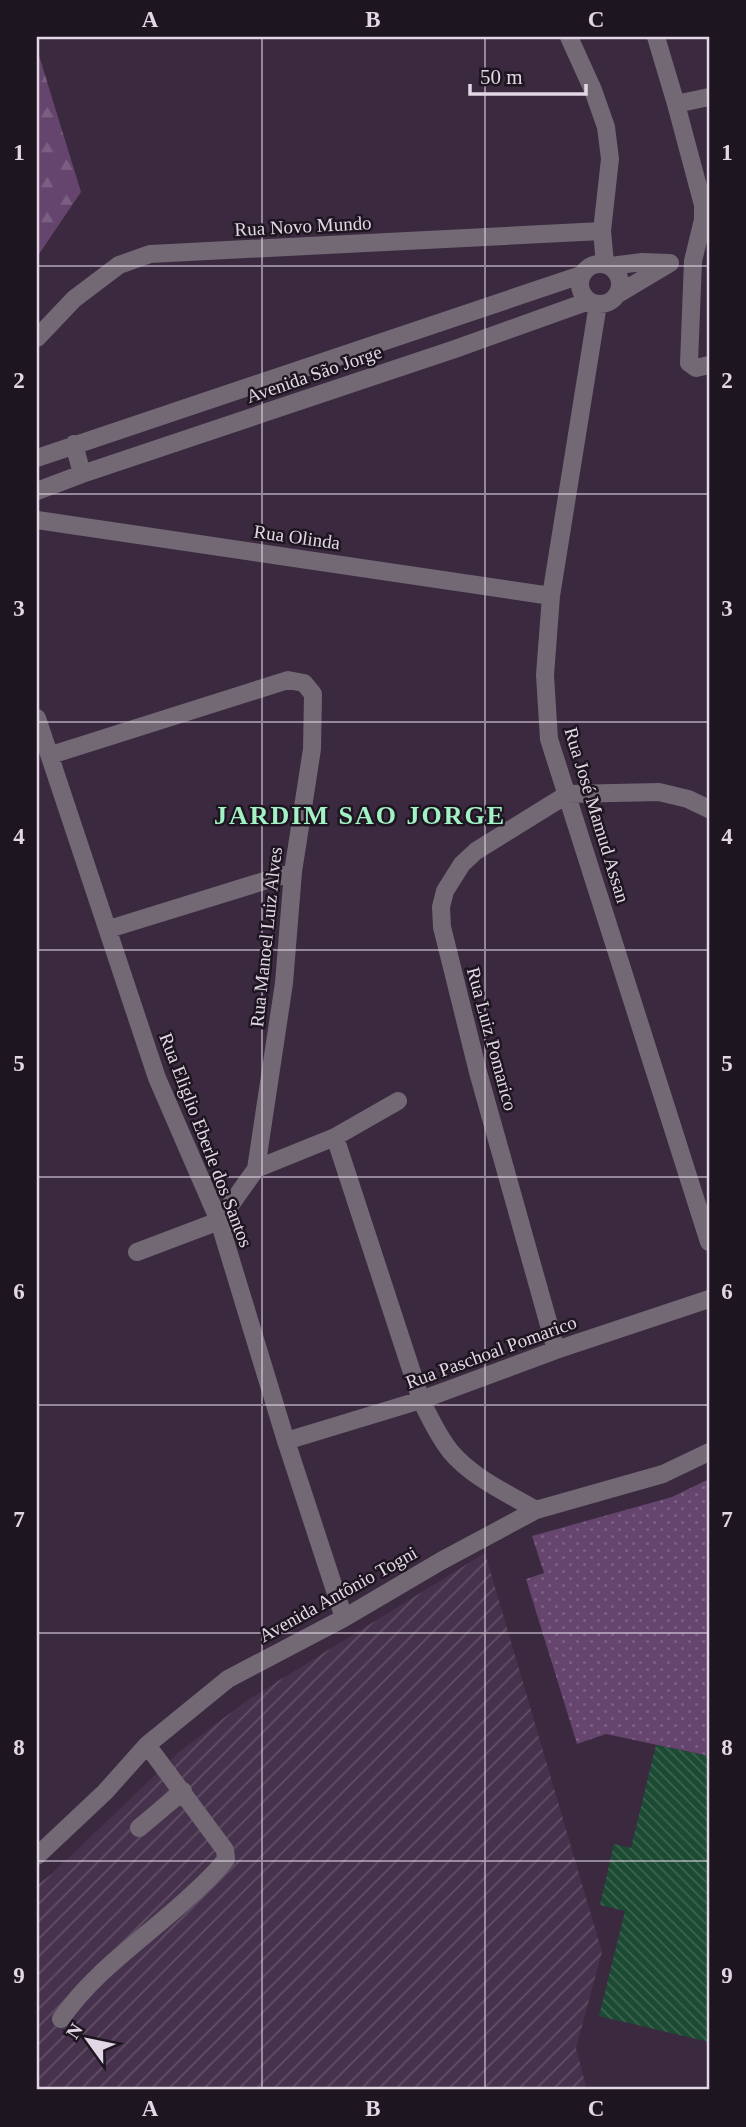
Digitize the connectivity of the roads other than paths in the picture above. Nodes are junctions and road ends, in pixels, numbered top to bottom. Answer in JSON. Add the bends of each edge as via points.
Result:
{"nodes":[{"id":1,"x":569,"y":37,"type":"edge"},
{"id":2,"x":656,"y":37,"type":"edge"},
{"id":3,"x":709,"y":97,"type":"edge"},
{"id":4,"x":677,"y":104,"type":"junction"},
{"id":5,"x":602,"y":231,"type":"junction"},
{"id":6,"x":701,"y":258,"type":"edge"},
{"id":7,"x":670,"y":263,"type":"junction"},
{"id":8,"x":608,"y":265,"type":"junction"},
{"id":9,"x":582,"y":275,"type":"junction"},
{"id":10,"x":618,"y":294,"type":"junction"},
{"id":11,"x":594,"y":303,"type":"junction"},
{"id":12,"x":37,"y":338,"type":"edge"},
{"id":13,"x":709,"y":365,"type":"edge"},
{"id":14,"x":74,"y":444,"type":"junction"},
{"id":15,"x":37,"y":458,"type":"edge"},
{"id":16,"x":82,"y":474,"type":"junction"},
{"id":17,"x":37,"y":491,"type":"edge"},
{"id":18,"x":37,"y":520,"type":"edge"},
{"id":19,"x":551,"y":596,"type":"junction"},
{"id":20,"x":37,"y":718,"type":"edge"},
{"id":21,"x":51,"y":755,"type":"junction"},
{"id":22,"x":568,"y":794,"type":"junction"},
{"id":23,"x":709,"y":809,"type":"edge"},
{"id":24,"x":293,"y":872,"type":"junction"},
{"id":25,"x":109,"y":929,"type":"junction"},
{"id":26,"x":398,"y":1101,"type":"dead end"},
{"id":27,"x":335,"y":1137,"type":"junction"},
{"id":28,"x":256,"y":1169,"type":"junction"},
{"id":29,"x":219,"y":1221,"type":"junction"},
{"id":30,"x":709,"y":1242,"type":"edge"},
{"id":31,"x":137,"y":1252,"type":"dead end"},
{"id":32,"x":709,"y":1299,"type":"edge"},
{"id":33,"x":556,"y":1350,"type":"junction"},
{"id":34,"x":421,"y":1400,"type":"junction"},
{"id":35,"x":286,"y":1441,"type":"junction"},
{"id":36,"x":709,"y":1452,"type":"edge"},
{"id":37,"x":536,"y":1510,"type":"junction"},
{"id":38,"x":344,"y":1618,"type":"junction"},
{"id":39,"x":147,"y":1745,"type":"junction"},
{"id":40,"x":183,"y":1791,"type":"junction"},
{"id":41,"x":139,"y":1828,"type":"dead end"},
{"id":42,"x":37,"y":1856,"type":"edge"},
{"id":43,"x":61,"y":2019,"type":"dead end"}],
"edges":[{"from":1,"to":5,"type":"street","via":[[606,127],[610,159]]},
{"from":2,"to":4,"type":"street"},
{"from":3,"to":4,"type":"street"},
{"from":4,"to":6,"type":"street","via":[[702,205]]},
{"from":5,"to":8,"type":"street"},
{"from":5,"to":12,"type":"street","name":"Rua Novo Mundo","via":[[150,254],[119,265],[74,299]]},
{"from":6,"to":7,"type":"street"},
{"from":6,"to":13,"type":"street","via":[[689,363],[696,368]]},
{"from":7,"to":8,"type":"street","name":"Avenida São Jorge"},
{"from":7,"to":10,"type":"street","name":"Avenida São Jorge"},
{"from":8,"to":9,"type":"street","name":"Avenida São Jorge","via":[[594,264]]},
{"from":8,"to":10,"type":"street","via":[[619,276]]},
{"from":9,"to":11,"type":"street","via":[[580,288]]},
{"from":9,"to":14,"type":"street","name":"Avenida São Jorge"},
{"from":10,"to":11,"type":"street","name":"Avenida São Jorge","via":[[609,302]]},
{"from":11,"to":16,"type":"street","name":"Avenida São Jorge"},
{"from":11,"to":19,"type":"street","name":"Rua José Mamud Assan"},
{"from":14,"to":15,"type":"street","name":"Avenida São Jorge"},
{"from":14,"to":16,"type":"street"},
{"from":16,"to":17,"type":"street","name":"Avenida São Jorge"},
{"from":18,"to":19,"type":"street","name":"Rua Olinda"},
{"from":19,"to":22,"type":"street","name":"Rua José Mamud Assan","via":[[546,707],[549,739]]},
{"from":20,"to":21,"type":"street","name":"Rua Eliglio Eberle dos Santos"},
{"from":21,"to":24,"type":"street","name":"Rua Manoel Luiz Alves","via":[[288,680],[303,684],[313,694],[312,749]]},
{"from":21,"to":25,"type":"street","name":"Rua Eliglio Eberle dos Santos"},
{"from":22,"to":23,"type":"street","via":[[659,792]]},
{"from":22,"to":30,"type":"street","name":"Rua José Mamud Assan"},
{"from":22,"to":33,"type":"street","name":"Rua Luiz Pomarico","via":[[476,851],[450,879],[441,907],[442,928],[478,1072]]},
{"from":24,"to":25,"type":"street"},
{"from":24,"to":28,"type":"street","name":"Rua Manoel Luiz Alves","via":[[284,983]]},
{"from":25,"to":29,"type":"street","name":"Rua Eliglio Eberle dos Santos","via":[[157,1078]]},
{"from":26,"to":27,"type":"street"},
{"from":27,"to":28,"type":"street"},
{"from":27,"to":34,"type":"street"},
{"from":28,"to":29,"type":"street"},
{"from":29,"to":31,"type":"street"},
{"from":29,"to":35,"type":"street","name":"Rua Eliglio Eberle dos Santos"},
{"from":32,"to":33,"type":"street","name":"Rua Paschoal Pomarico"},
{"from":33,"to":34,"type":"street","name":"Rua Paschoal Pomarico"},
{"from":34,"to":35,"type":"street","name":"Rua Paschoal Pomarico"},
{"from":34,"to":37,"type":"street","via":[[461,1463]]},
{"from":35,"to":38,"type":"street","name":"Rua Eliglio Eberle dos Santos"},
{"from":36,"to":37,"type":"street","name":"Avenida Antônio Togni","via":[[663,1474]]},
{"from":37,"to":38,"type":"street","name":"Avenida Antônio Togni"},
{"from":38,"to":39,"type":"street","name":"Avenida Antônio Togni","via":[[228,1679]]},
{"from":39,"to":40,"type":"street"},
{"from":39,"to":42,"type":"street","name":"Avenida Antônio Togni"},
{"from":40,"to":41,"type":"street"},
{"from":40,"to":43,"type":"street","via":[[225,1850],[226,1859],[166,1919],[94,1978]]}]}
